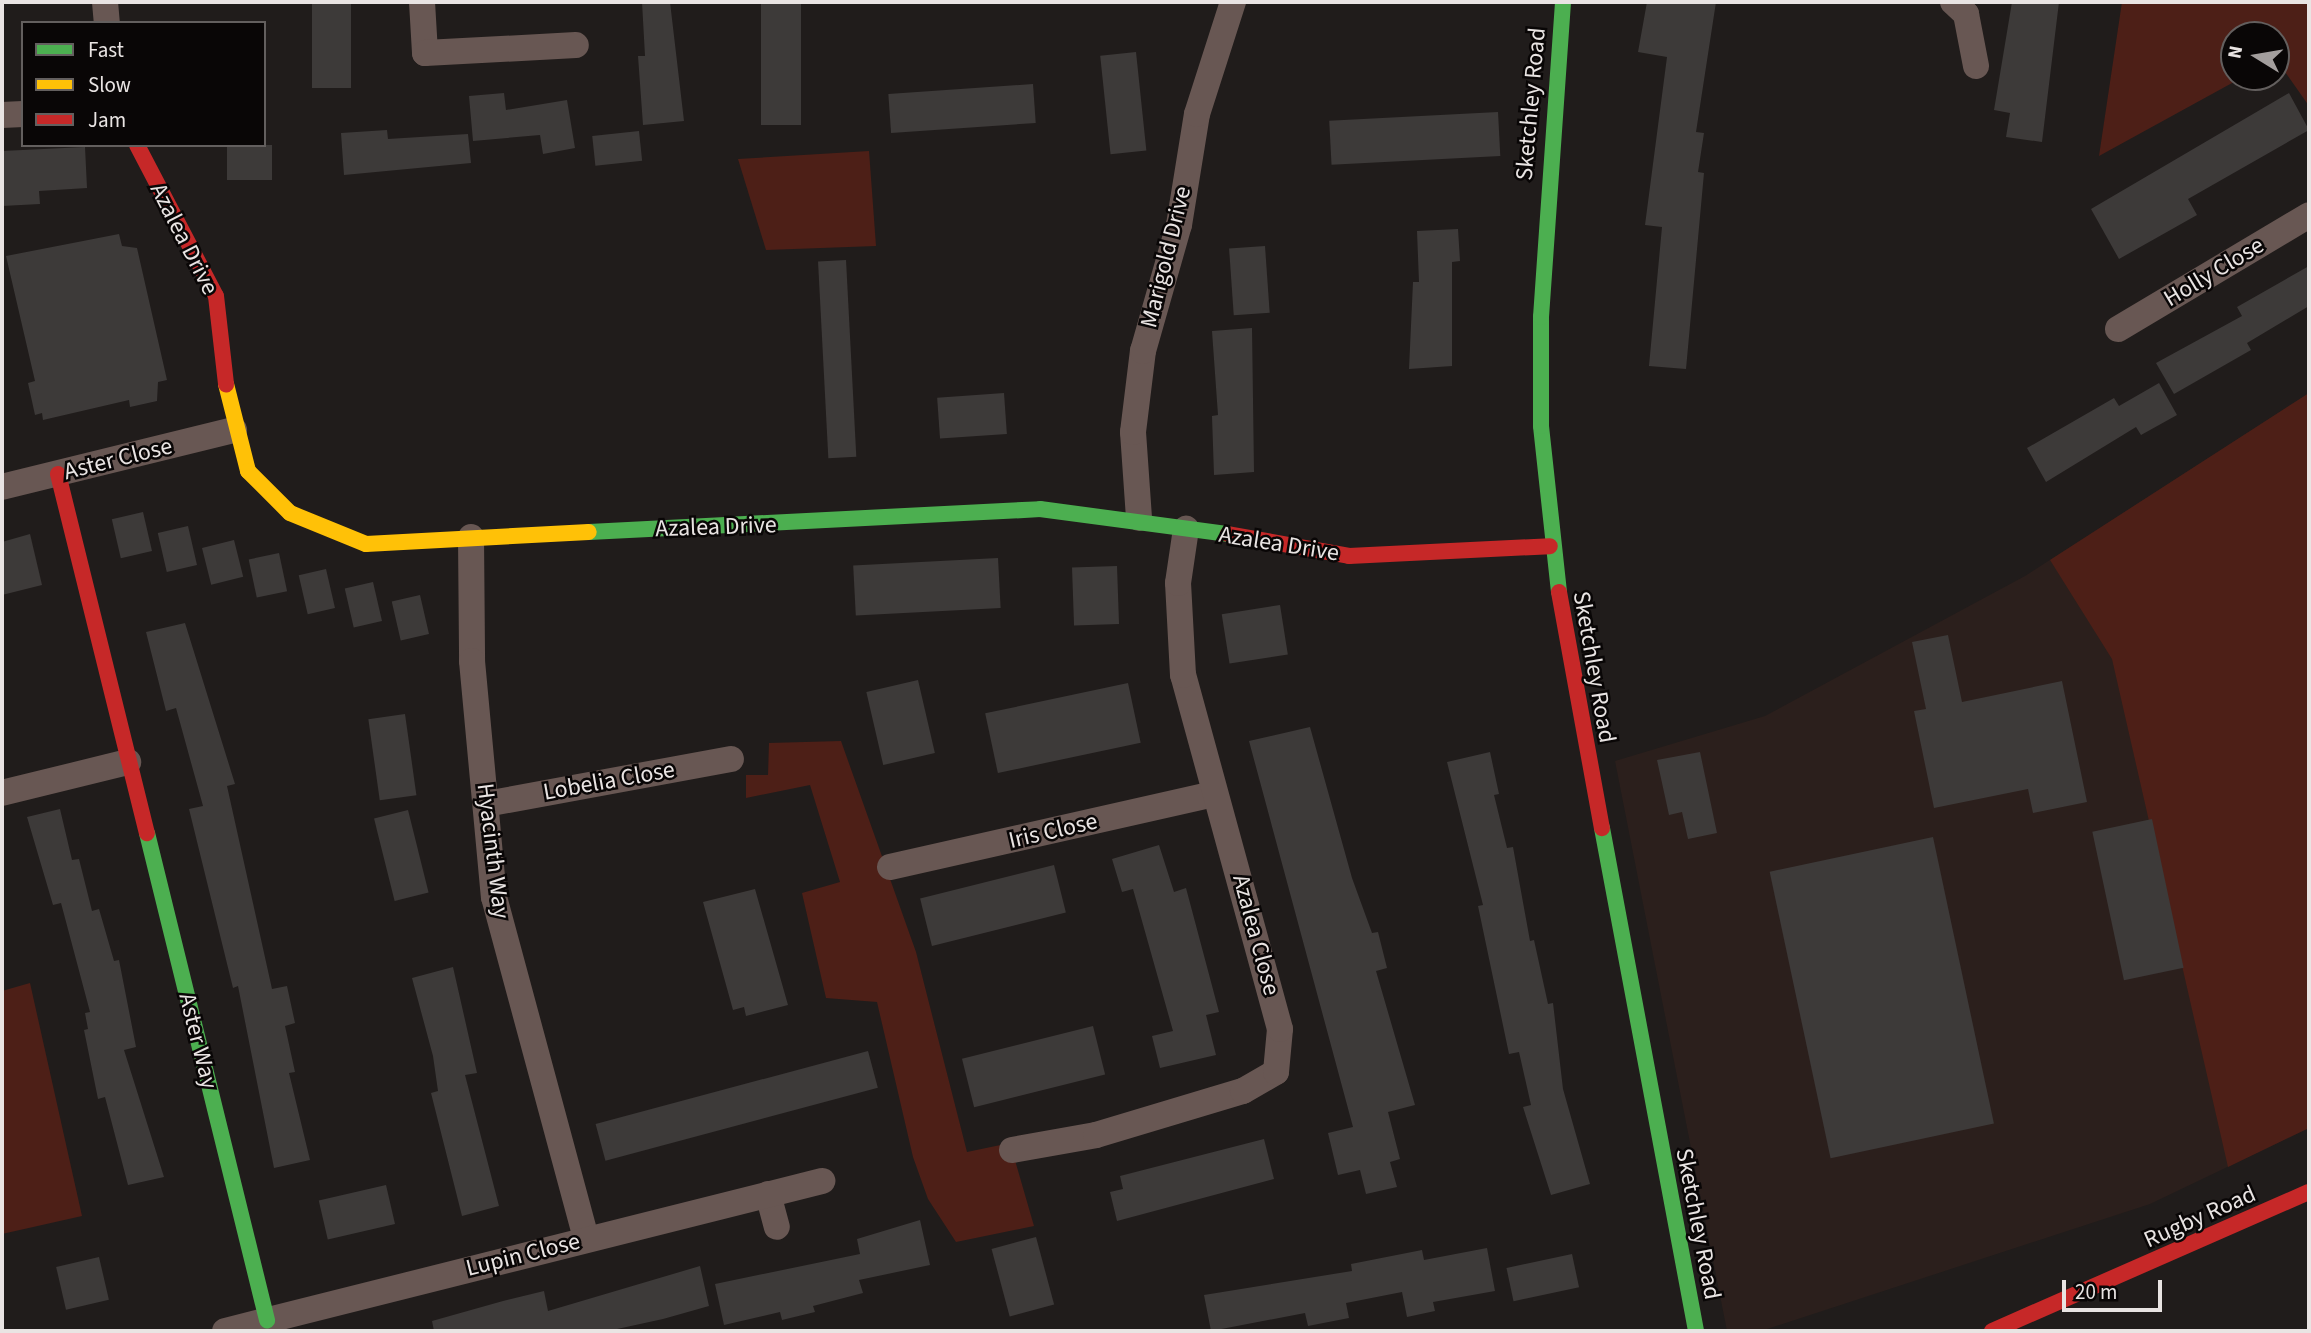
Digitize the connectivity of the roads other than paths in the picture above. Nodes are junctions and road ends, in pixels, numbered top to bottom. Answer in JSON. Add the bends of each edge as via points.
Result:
{"nodes":[{"id":1,"x":105,"y":2,"type":"edge"},
{"id":2,"x":422,"y":2,"type":"edge"},
{"id":3,"x":1233,"y":2,"type":"edge"},
{"id":4,"x":1563,"y":2,"type":"edge"},
{"id":5,"x":1953,"y":2,"type":"edge"},
{"id":6,"x":107,"y":21,"type":"edge"},
{"id":7,"x":576,"y":45,"type":"dead end"},
{"id":8,"x":1976,"y":66,"type":"dead end"},
{"id":9,"x":21,"y":114,"type":"edge"},
{"id":10,"x":2,"y":115,"type":"edge"},
{"id":11,"x":138,"y":147,"type":"edge"},
{"id":12,"x":2309,"y":215,"type":"edge"},
{"id":13,"x":2118,"y":329,"type":"dead end"},
{"id":14,"x":234,"y":430,"type":"junction"},
{"id":15,"x":58,"y":474,"type":"junction"},
{"id":16,"x":2,"y":487,"type":"edge"},
{"id":17,"x":1139,"y":518,"type":"junction"},
{"id":18,"x":1186,"y":529,"type":"junction"},
{"id":19,"x":471,"y":537,"type":"junction"},
{"id":20,"x":1550,"y":546,"type":"junction"},
{"id":21,"x":731,"y":758,"type":"dead end"},
{"id":22,"x":128,"y":762,"type":"junction"},
{"id":23,"x":2,"y":793,"type":"edge"},
{"id":24,"x":1215,"y":794,"type":"junction"},
{"id":25,"x":486,"y":804,"type":"junction"},
{"id":26,"x":890,"y":867,"type":"dead end"},
{"id":27,"x":1012,"y":1150,"type":"dead end"},
{"id":28,"x":822,"y":1181,"type":"dead end"},
{"id":29,"x":2309,"y":1192,"type":"edge"},
{"id":30,"x":768,"y":1194,"type":"junction"},
{"id":31,"x":777,"y":1227,"type":"dead end"},
{"id":32,"x":586,"y":1239,"type":"junction"},
{"id":33,"x":267,"y":1320,"type":"junction"},
{"id":34,"x":225,"y":1331,"type":"edge"},
{"id":35,"x":1696,"y":1331,"type":"edge"},
{"id":36,"x":1992,"y":1331,"type":"edge"}],
"edges":[{"from":1,"to":6,"type":"street"},
{"from":2,"to":7,"type":"street","via":[[425,53]]},
{"from":3,"to":17,"type":"street","name":"Marigold Drive","via":[[1197,114],[1179,225],[1143,351],[1133,432]]},
{"from":4,"to":20,"type":"street","name":"Sketchley Road","via":[[1541,317],[1541,426]]},
{"from":5,"to":8,"type":"street","via":[[1966,14]]},
{"from":9,"to":10,"type":"street"},
{"from":11,"to":14,"type":"street","name":"Azalea Drive","via":[[216,296]]},
{"from":12,"to":13,"type":"street","name":"Holly Close"},
{"from":14,"to":15,"type":"street","name":"Aster Close"},
{"from":14,"to":19,"type":"street","name":"Azalea Drive","via":[[248,471],[290,513],[366,544]]},
{"from":15,"to":16,"type":"street","name":"Aster Close"},
{"from":15,"to":22,"type":"street","name":"Aster Way"},
{"from":17,"to":18,"type":"street","name":"Azalea Drive"},
{"from":17,"to":19,"type":"street","name":"Azalea Drive","via":[[1040,509]]},
{"from":18,"to":20,"type":"street","name":"Azalea Drive","via":[[1349,556]]},
{"from":18,"to":24,"type":"street","name":"Azalea Close","via":[[1178,583],[1183,675]]},
{"from":19,"to":25,"type":"street","name":"Hyacinth Way","via":[[472,661]]},
{"from":20,"to":35,"type":"street","name":"Sketchley Road","via":[[1608,879]]},
{"from":21,"to":25,"type":"street","name":"Lobelia Close"},
{"from":22,"to":23,"type":"street"},
{"from":22,"to":33,"type":"street","name":"Aster Way"},
{"from":24,"to":26,"type":"street","name":"Iris Close"},
{"from":24,"to":27,"type":"street","name":"Azalea Close","via":[[1280,1029],[1276,1072],[1243,1091],[1096,1135]]},
{"from":25,"to":32,"type":"street","name":"Hyacinth Way","via":[[494,897]]},
{"from":28,"to":30,"type":"street","name":"Lupin Close"},
{"from":29,"to":36,"type":"street","name":"Rugby Road"},
{"from":30,"to":31,"type":"street"},
{"from":30,"to":32,"type":"street","name":"Lupin Close"},
{"from":32,"to":33,"type":"street","name":"Lupin Close"},
{"from":33,"to":34,"type":"street","name":"Lupin Close"}]}
